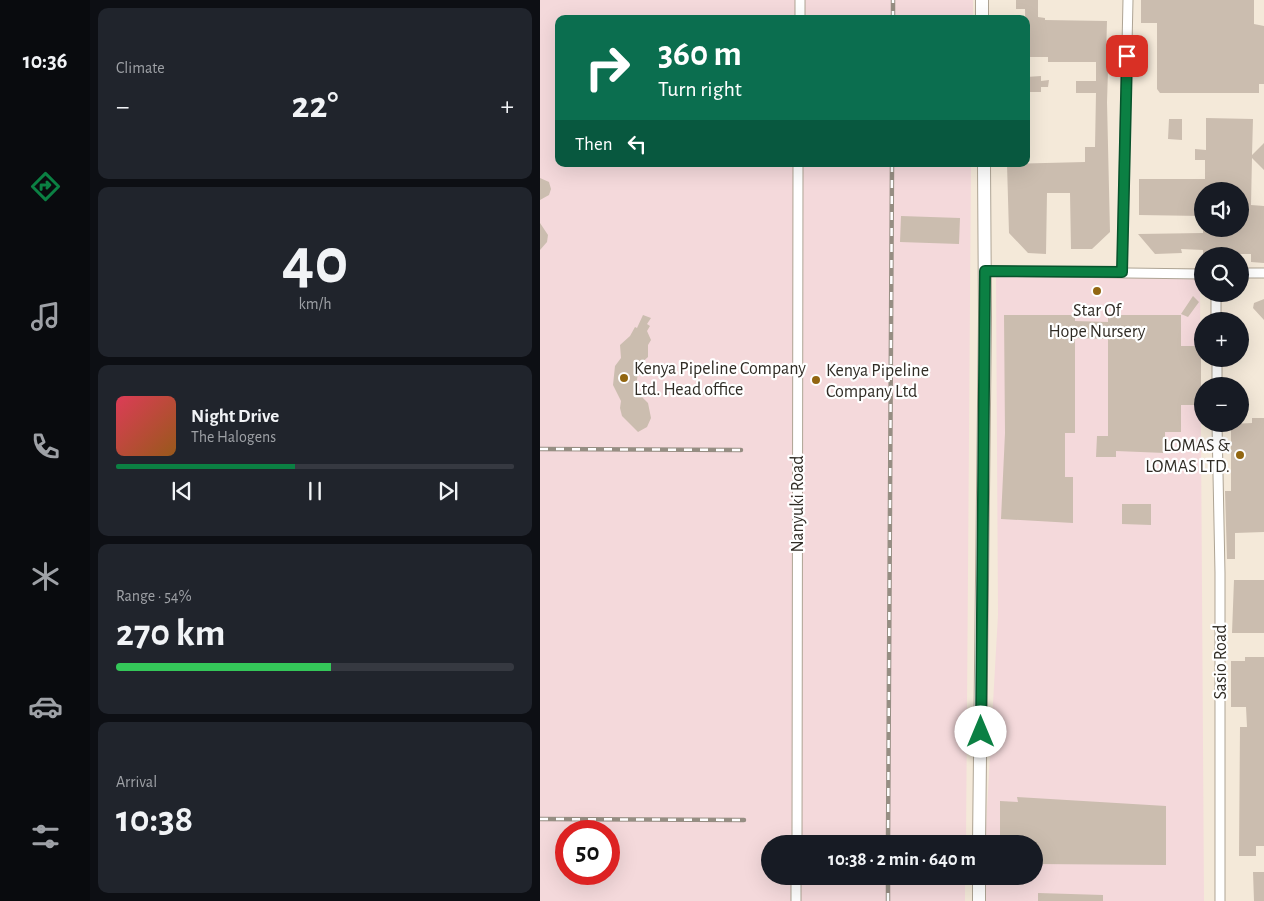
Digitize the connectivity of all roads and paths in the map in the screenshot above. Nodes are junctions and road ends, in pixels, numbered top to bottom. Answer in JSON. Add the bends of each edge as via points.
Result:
{"nodes":[{"id":1,"x":800,"y":0,"type":"edge"},
{"id":2,"x":982,"y":0,"type":"edge"},
{"id":3,"x":1128,"y":0,"type":"edge"},
{"id":4,"x":800,"y":15,"type":"edge"},
{"id":5,"x":982,"y":15,"type":"edge"},
{"id":6,"x":798,"y":167,"type":"edge"},
{"id":7,"x":984,"y":167,"type":"edge"},
{"id":8,"x":985,"y":271,"type":"junction"},
{"id":9,"x":1122,"y":272,"type":"junction"},
{"id":10,"x":1249,"y":273,"type":"edge"},
{"id":11,"x":1264,"y":273,"type":"edge"},
{"id":12,"x":1194,"y":274,"type":"edge"},
{"id":13,"x":1217,"y":432,"type":"edge"},
{"id":14,"x":796,"y":835,"type":"edge"},
{"id":15,"x":979,"y":835,"type":"edge"},
{"id":16,"x":796,"y":885,"type":"edge"},
{"id":17,"x":979,"y":885,"type":"edge"},
{"id":18,"x":796,"y":901,"type":"edge"},
{"id":19,"x":979,"y":901,"type":"edge"},
{"id":20,"x":1220,"y":901,"type":"edge"}],
"edges":[{"from":1,"to":4,"type":"street"},
{"from":2,"to":5,"type":"main road"},
{"from":3,"to":9,"type":"street"},
{"from":6,"to":14,"type":"street","name":"Nanyuki Road"},
{"from":7,"to":8,"type":"main road"},
{"from":8,"to":9,"type":"street"},
{"from":8,"to":15,"type":"main road"},
{"from":9,"to":12,"type":"street"},
{"from":10,"to":11,"type":"street"},
{"from":13,"to":20,"type":"street","name":"Sasio Road"},
{"from":16,"to":18,"type":"street"},
{"from":17,"to":19,"type":"main road"}]}
